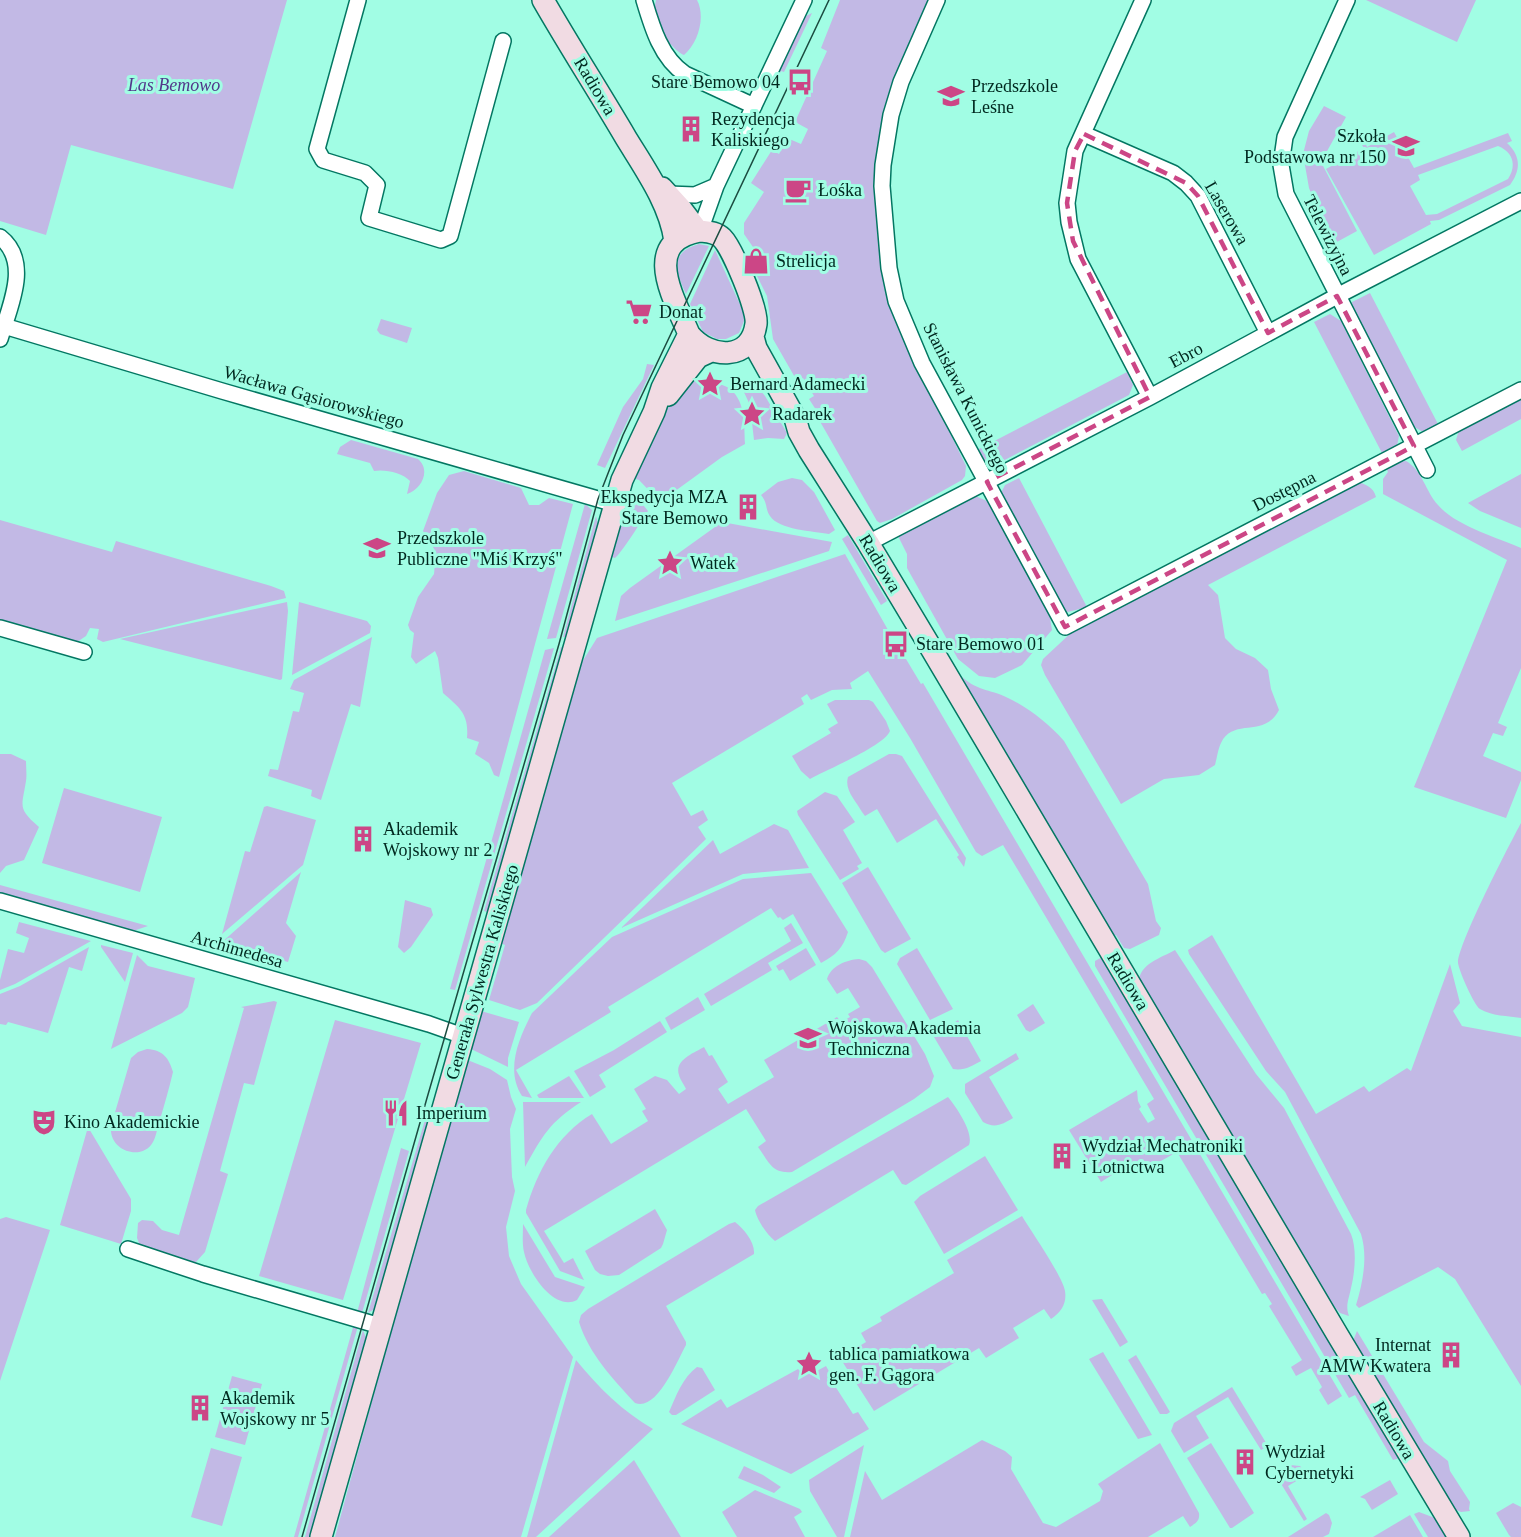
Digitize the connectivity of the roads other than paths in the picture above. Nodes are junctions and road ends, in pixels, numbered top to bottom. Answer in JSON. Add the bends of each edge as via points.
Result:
{"nodes":[{"id":1,"x":358,"y":0,"type":"edge"},
{"id":2,"x":543,"y":0,"type":"edge"},
{"id":3,"x":644,"y":0,"type":"edge"},
{"id":4,"x":804,"y":0,"type":"edge"},
{"id":5,"x":937,"y":0,"type":"edge"},
{"id":6,"x":1143,"y":0,"type":"edge"},
{"id":7,"x":1347,"y":0,"type":"edge"},
{"id":8,"x":503,"y":41,"type":"dead end"},
{"id":9,"x":754,"y":106,"type":"junction"},
{"id":10,"x":1083,"y":134,"type":"junction"},
{"id":11,"x":648,"y":173,"type":"junction"},
{"id":12,"x":716,"y":186,"type":"junction"},
{"id":13,"x":668,"y":194,"type":"junction"},
{"id":14,"x":1521,"y":201,"type":"edge"},
{"id":15,"x":704,"y":231,"type":"junction"},
{"id":16,"x":0,"y":237,"type":"edge"},
{"id":17,"x":675,"y":241,"type":"junction"},
{"id":18,"x":1337,"y":296,"type":"junction"},
{"id":19,"x":2,"y":333,"type":"edge"},
{"id":20,"x":1268,"y":333,"type":"junction"},
{"id":21,"x":689,"y":334,"type":"junction"},
{"id":22,"x":753,"y":337,"type":"junction"},
{"id":23,"x":711,"y":351,"type":"junction"},
{"id":24,"x":734,"y":352,"type":"junction"},
{"id":25,"x":1521,"y":390,"type":"edge"},
{"id":26,"x":1150,"y":397,"type":"junction"},
{"id":27,"x":654,"y":412,"type":"junction"},
{"id":28,"x":799,"y":432,"type":"junction"},
{"id":29,"x":1414,"y":446,"type":"junction"},
{"id":30,"x":1427,"y":471,"type":"dead end"},
{"id":31,"x":987,"y":482,"type":"junction"},
{"id":32,"x":615,"y":504,"type":"junction"},
{"id":33,"x":868,"y":543,"type":"junction"},
{"id":34,"x":1065,"y":627,"type":"joint"},
{"id":35,"x":0,"y":628,"type":"edge"},
{"id":36,"x":84,"y":652,"type":"dead end"},
{"id":37,"x":0,"y":901,"type":"edge"},
{"id":38,"x":464,"y":1036,"type":"junction"},
{"id":39,"x":128,"y":1249,"type":"dead end"},
{"id":40,"x":380,"y":1326,"type":"junction"},
{"id":41,"x":1460,"y":1535,"type":"edge"},
{"id":42,"x":321,"y":1537,"type":"edge"}],
"edges":[{"from":1,"to":8,"type":"street","via":[[317,149],[323,160],[365,173],[376,185],[369,218],[441,240],[450,236]]},
{"from":2,"to":11,"type":"main road","name":"Radiowa"},
{"from":3,"to":9,"type":"street","via":[[659,41],[675,68]]},
{"from":4,"to":9,"type":"street"},
{"from":5,"to":31,"type":"street","name":"Stanisława Kunickiego","via":[[891,115],[882,186],[889,268],[896,301],[922,363]]},
{"from":6,"to":10,"type":"street"},
{"from":7,"to":18,"type":"street","name":"Telewizyjna","via":[[1285,137],[1281,165],[1286,194]]},
{"from":9,"to":12,"type":"street"},
{"from":10,"to":20,"type":"street","name":"Laserowa","via":[[1173,173],[1186,183],[1198,196]]},
{"from":10,"to":26,"type":"street","via":[[1075,151],[1067,203],[1073,240],[1078,259]]},
{"from":11,"to":13,"type":"main road","name":"Radiowa"},
{"from":11,"to":17,"type":"main road","name":"Radiowa","via":[[674,229]]},
{"from":12,"to":13,"type":"street","via":[[695,195]]},
{"from":12,"to":15,"type":"street"},
{"from":13,"to":15,"type":"main road","name":"Radiowa"},
{"from":14,"to":18,"type":"street","name":"Ebro"},
{"from":15,"to":17,"type":"main road","via":[[686,234]]},
{"from":15,"to":22,"type":"main road","via":[[724,240],[754,304]]},
{"from":16,"to":19,"type":"street","via":[[16,262],[16,283]]},
{"from":17,"to":21,"type":"main road","via":[[664,271]]},
{"from":18,"to":20,"type":"street","name":"Ebro"},
{"from":18,"to":29,"type":"street","name":"Telewizyjna"},
{"from":19,"to":32,"type":"street","name":"Wacława Gąsiorowskiego","via":[[222,391]]},
{"from":20,"to":26,"type":"street","name":"Ebro"},
{"from":21,"to":23,"type":"main road","via":[[702,348]]},
{"from":21,"to":27,"type":"main road","name":"Generała Sylwestra Kaliskiego"},
{"from":22,"to":24,"type":"main road"},
{"from":22,"to":28,"type":"main road","name":"Radiowa"},
{"from":23,"to":24,"type":"main road"},
{"from":23,"to":27,"type":"main road","name":"Generała Sylwestra Kaliskiego","via":[[698,357]]},
{"from":24,"to":28,"type":"main road","name":"Radiowa"},
{"from":25,"to":29,"type":"street","name":"Dostępna"},
{"from":26,"to":31,"type":"street","name":"Ebro"},
{"from":27,"to":32,"type":"main road","name":"Generała Sylwestra Kaliskiego"},
{"from":28,"to":33,"type":"main road","name":"Radiowa"},
{"from":29,"to":30,"type":"street","name":"Telewizyjna"},
{"from":29,"to":34,"type":"street","name":"Dostępna"},
{"from":31,"to":33,"type":"street","name":"Ebro"},
{"from":31,"to":34,"type":"street","name":"Stanisława Kunickiego"},
{"from":32,"to":38,"type":"main road","name":"Generała Sylwestra Kaliskiego"},
{"from":33,"to":41,"type":"main road","name":"Radiowa","via":[[1336,1334]]},
{"from":35,"to":36,"type":"street"},
{"from":37,"to":38,"type":"street","name":"Archimedesa"},
{"from":38,"to":40,"type":"main road","name":"Generała Sylwestra Kaliskiego"},
{"from":39,"to":40,"type":"street"},
{"from":40,"to":42,"type":"main road","name":"Generała Sylwestra Kaliskiego"}]}
